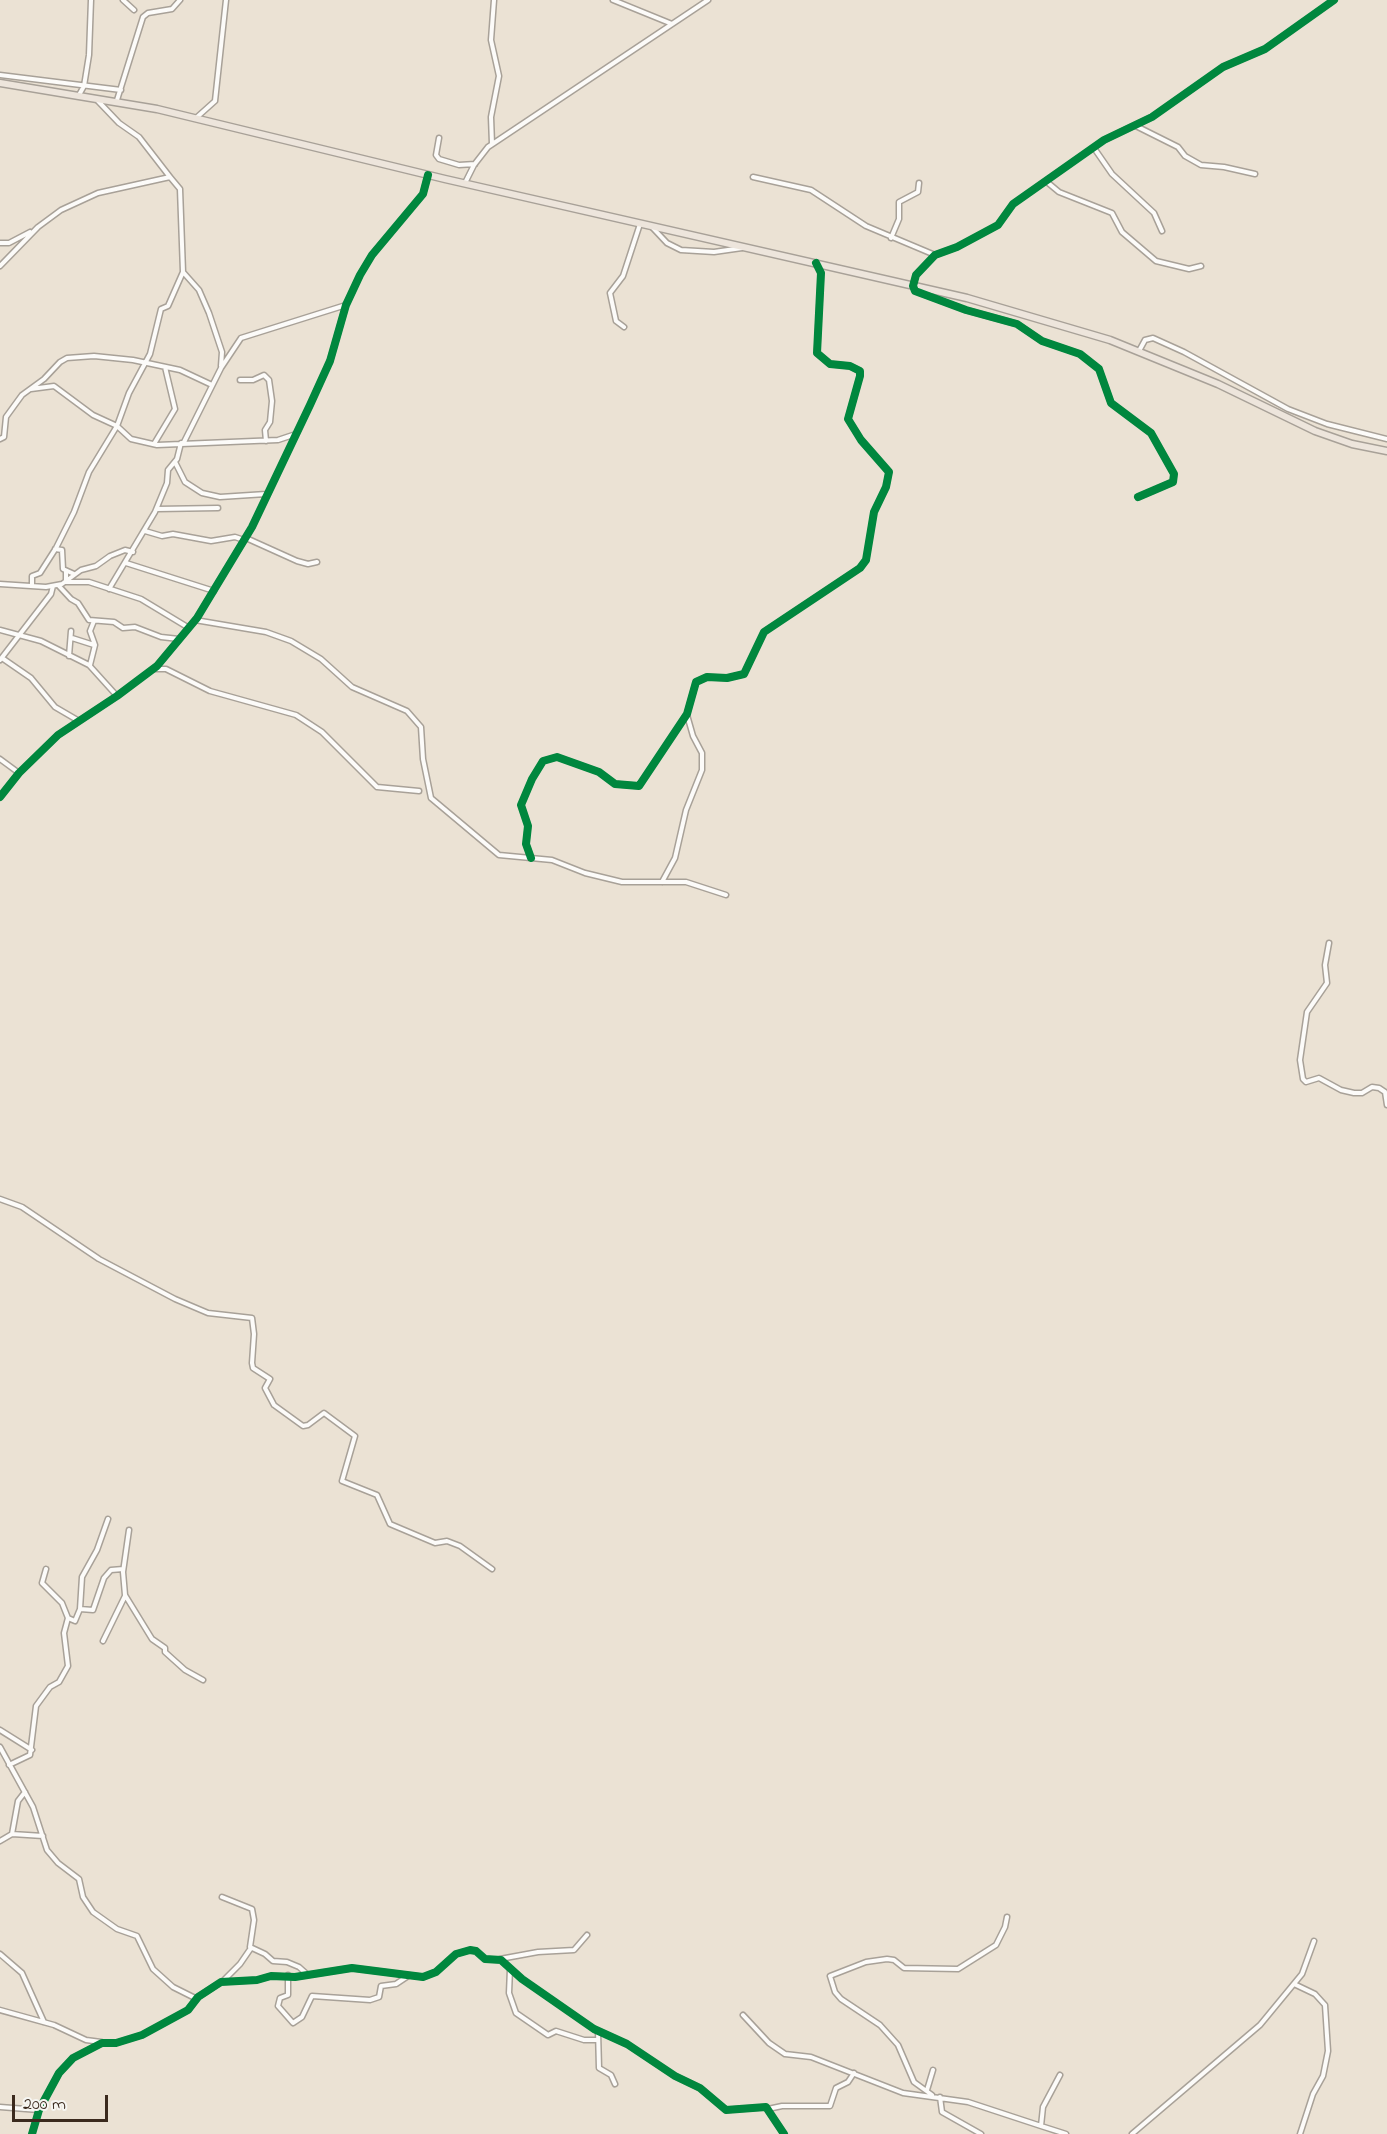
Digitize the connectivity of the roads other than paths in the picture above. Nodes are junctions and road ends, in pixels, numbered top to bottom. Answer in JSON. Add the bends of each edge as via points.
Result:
{"nodes":[{"id":1,"x":91,"y":0,"type":"edge"},
{"id":2,"x":123,"y":0,"type":"edge"},
{"id":3,"x":180,"y":0,"type":"edge"},
{"id":4,"x":226,"y":0,"type":"edge"},
{"id":5,"x":494,"y":0,"type":"edge"},
{"id":6,"x":613,"y":0,"type":"edge"},
{"id":7,"x":708,"y":0,"type":"edge"},
{"id":8,"x":1334,"y":0,"type":"edge"},
{"id":9,"x":134,"y":10,"type":"dead end"},
{"id":10,"x":672,"y":25,"type":"junction"},
{"id":11,"x":0,"y":75,"type":"edge"},
{"id":12,"x":0,"y":83,"type":"edge"},
{"id":13,"x":84,"y":86,"type":"junction"},
{"id":14,"x":121,"y":90,"type":"junction"},
{"id":15,"x":79,"y":95,"type":"junction"},
{"id":16,"x":96,"y":97,"type":"junction"},
{"id":17,"x":117,"y":100,"type":"junction"},
{"id":18,"x":195,"y":119,"type":"junction"},
{"id":19,"x":1136,"y":126,"type":"junction"},
{"id":20,"x":438,"y":138,"type":"dead end"},
{"id":21,"x":492,"y":145,"type":"junction"},
{"id":22,"x":1094,"y":148,"type":"junction"},
{"id":23,"x":475,"y":163,"type":"junction"},
{"id":24,"x":1255,"y":174,"type":"dead end"},
{"id":25,"x":428,"y":175,"type":"junction"},
{"id":26,"x":170,"y":177,"type":"junction"},
{"id":27,"x":753,"y":177,"type":"dead end"},
{"id":28,"x":1046,"y":182,"type":"junction"},
{"id":29,"x":465,"y":183,"type":"junction"},
{"id":30,"x":919,"y":183,"type":"dead end"},
{"id":31,"x":640,"y":224,"type":"junction"},
{"id":32,"x":650,"y":226,"type":"junction"},
{"id":33,"x":32,"y":231,"type":"junction"},
{"id":34,"x":1162,"y":231,"type":"dead end"},
{"id":35,"x":891,"y":238,"type":"junction"},
{"id":36,"x":0,"y":243,"type":"edge"},
{"id":37,"x":746,"y":247,"type":"junction"},
{"id":38,"x":935,"y":255,"type":"junction"},
{"id":39,"x":816,"y":263,"type":"junction"},
{"id":40,"x":0,"y":266,"type":"edge"},
{"id":41,"x":1202,"y":266,"type":"dead end"},
{"id":42,"x":183,"y":272,"type":"junction"},
{"id":43,"x":913,"y":285,"type":"junction"},
{"id":44,"x":346,"y":305,"type":"junction"},
{"id":45,"x":624,"y":327,"type":"dead end"},
{"id":46,"x":1139,"y":351,"type":"junction"},
{"id":47,"x":146,"y":363,"type":"junction"},
{"id":48,"x":165,"y":368,"type":"junction"},
{"id":49,"x":221,"y":368,"type":"junction"},
{"id":50,"x":54,"y":371,"type":"junction"},
{"id":51,"x":240,"y":380,"type":"dead end"},
{"id":52,"x":212,"y":385,"type":"junction"},
{"id":53,"x":54,"y":386,"type":"junction"},
{"id":54,"x":32,"y":389,"type":"junction"},
{"id":55,"x":117,"y":426,"type":"junction"},
{"id":56,"x":296,"y":433,"type":"junction"},
{"id":57,"x":0,"y":439,"type":"edge"},
{"id":58,"x":1387,"y":439,"type":"edge"},
{"id":59,"x":266,"y":441,"type":"junction"},
{"id":60,"x":183,"y":443,"type":"junction"},
{"id":61,"x":154,"y":444,"type":"junction"},
{"id":62,"x":1387,"y":451,"type":"edge"},
{"id":63,"x":175,"y":462,"type":"junction"},
{"id":64,"x":267,"y":494,"type":"junction"},
{"id":65,"x":1138,"y":497,"type":"dead end"},
{"id":66,"x":218,"y":508,"type":"dead end"},
{"id":67,"x":156,"y":509,"type":"junction"},
{"id":68,"x":146,"y":531,"type":"junction"},
{"id":69,"x":245,"y":539,"type":"junction"},
{"id":70,"x":55,"y":549,"type":"junction"},
{"id":71,"x":133,"y":552,"type":"junction"},
{"id":72,"x":317,"y":562,"type":"dead end"},
{"id":73,"x":126,"y":563,"type":"junction"},
{"id":74,"x":66,"y":572,"type":"junction"},
{"id":75,"x":75,"y":574,"type":"junction"},
{"id":76,"x":66,"y":582,"type":"junction"},
{"id":77,"x":0,"y":584,"type":"edge"},
{"id":78,"x":58,"y":585,"type":"junction"},
{"id":79,"x":32,"y":586,"type":"junction"},
{"id":80,"x":53,"y":586,"type":"junction"},
{"id":81,"x":110,"y":590,"type":"junction"},
{"id":82,"x":214,"y":591,"type":"junction"},
{"id":83,"x":195,"y":620,"type":"junction"},
{"id":84,"x":94,"y":621,"type":"junction"},
{"id":85,"x":189,"y":628,"type":"junction"},
{"id":86,"x":0,"y":630,"type":"edge"},
{"id":87,"x":71,"y":631,"type":"dead end"},
{"id":88,"x":21,"y":634,"type":"junction"},
{"id":89,"x":72,"y":639,"type":"junction"},
{"id":90,"x":180,"y":639,"type":"junction"},
{"id":91,"x":95,"y":645,"type":"junction"},
{"id":92,"x":69,"y":656,"type":"junction"},
{"id":93,"x":1,"y":659,"type":"edge"},
{"id":94,"x":90,"y":666,"type":"junction"},
{"id":95,"x":152,"y":670,"type":"junction"},
{"id":96,"x":117,"y":696,"type":"junction"},
{"id":97,"x":687,"y":714,"type":"junction"},
{"id":98,"x":79,"y":721,"type":"junction"},
{"id":99,"x":0,"y":759,"type":"edge"},
{"id":100,"x":19,"y":773,"type":"junction"},
{"id":101,"x":419,"y":791,"type":"dead end"},
{"id":102,"x":0,"y":797,"type":"edge"},
{"id":103,"x":531,"y":858,"type":"junction"},
{"id":104,"x":661,"y":882,"type":"junction"},
{"id":105,"x":726,"y":895,"type":"dead end"},
{"id":106,"x":1329,"y":943,"type":"dead end"},
{"id":107,"x":1387,"y":1105,"type":"edge"},
{"id":108,"x":0,"y":1199,"type":"edge"},
{"id":109,"x":108,"y":1519,"type":"dead end"},
{"id":110,"x":129,"y":1530,"type":"dead end"},
{"id":111,"x":45,"y":1569,"type":"dead end"},
{"id":112,"x":123,"y":1569,"type":"junction"},
{"id":113,"x":492,"y":1569,"type":"dead end"},
{"id":114,"x":125,"y":1595,"type":"junction"},
{"id":115,"x":80,"y":1609,"type":"junction"},
{"id":116,"x":68,"y":1618,"type":"junction"},
{"id":117,"x":103,"y":1641,"type":"dead end"},
{"id":118,"x":203,"y":1680,"type":"dead end"},
{"id":119,"x":0,"y":1730,"type":"edge"},
{"id":120,"x":0,"y":1747,"type":"edge"},
{"id":121,"x":32,"y":1750,"type":"junction"},
{"id":122,"x":9,"y":1765,"type":"junction"},
{"id":123,"x":25,"y":1792,"type":"junction"},
{"id":124,"x":12,"y":1834,"type":"junction"},
{"id":125,"x":43,"y":1836,"type":"junction"},
{"id":126,"x":0,"y":1841,"type":"edge"},
{"id":127,"x":222,"y":1898,"type":"dead end"},
{"id":128,"x":1007,"y":1917,"type":"dead end"},
{"id":129,"x":587,"y":1935,"type":"dead end"},
{"id":130,"x":1314,"y":1941,"type":"dead end"},
{"id":131,"x":251,"y":1948,"type":"junction"},
{"id":132,"x":0,"y":1954,"type":"edge"},
{"id":133,"x":497,"y":1959,"type":"junction"},
{"id":134,"x":510,"y":1968,"type":"junction"},
{"id":135,"x":308,"y":1975,"type":"junction"},
{"id":136,"x":288,"y":1976,"type":"junction"},
{"id":137,"x":409,"y":1976,"type":"junction"},
{"id":138,"x":222,"y":1982,"type":"junction"},
{"id":139,"x":1294,"y":1984,"type":"junction"},
{"id":140,"x":197,"y":1999,"type":"junction"},
{"id":141,"x":0,"y":2010,"type":"edge"},
{"id":142,"x":743,"y":2015,"type":"dead end"},
{"id":143,"x":44,"y":2022,"type":"junction"},
{"id":144,"x":598,"y":2031,"type":"junction"},
{"id":145,"x":597,"y":2040,"type":"junction"},
{"id":146,"x":102,"y":2043,"type":"junction"},
{"id":147,"x":933,"y":2070,"type":"dead end"},
{"id":148,"x":854,"y":2072,"type":"junction"},
{"id":149,"x":1060,"y":2075,"type":"dead end"},
{"id":150,"x":615,"y":2084,"type":"dead end"},
{"id":151,"x":927,"y":2090,"type":"junction"},
{"id":152,"x":932,"y":2095,"type":"junction"},
{"id":153,"x":940,"y":2097,"type":"junction"},
{"id":154,"x":0,"y":2107,"type":"edge"},
{"id":155,"x":768,"y":2109,"type":"junction"},
{"id":156,"x":39,"y":2110,"type":"junction"},
{"id":157,"x":1041,"y":2126,"type":"junction"},
{"id":158,"x":32,"y":2134,"type":"edge"},
{"id":159,"x":783,"y":2134,"type":"edge"},
{"id":160,"x":981,"y":2134,"type":"edge"},
{"id":161,"x":1066,"y":2134,"type":"edge"},
{"id":162,"x":1132,"y":2134,"type":"edge"},
{"id":163,"x":1299,"y":2134,"type":"edge"}],
"edges":[{"from":1,"to":13,"type":"street","via":[[92,26]]},
{"from":2,"to":9,"type":"street"},
{"from":3,"to":14,"type":"street","via":[[172,9],[143,17]]},
{"from":4,"to":18,"type":"street","via":[[214,101]]},
{"from":5,"to":21,"type":"street","via":[[491,37],[499,76],[491,117]]},
{"from":6,"to":10,"type":"street"},
{"from":7,"to":10,"type":"street"},
{"from":8,"to":19,"type":"street","via":[[1265,48],[1223,67]]},
{"from":10,"to":21,"type":"street"},
{"from":11,"to":13,"type":"street"},
{"from":12,"to":15,"type":"highway"},
{"from":13,"to":14,"type":"street"},
{"from":13,"to":15,"type":"street"},
{"from":14,"to":17,"type":"street"},
{"from":15,"to":16,"type":"highway"},
{"from":16,"to":17,"type":"highway"},
{"from":16,"to":26,"type":"street","via":[[119,123],[139,137]]},
{"from":17,"to":18,"type":"highway"},
{"from":18,"to":25,"type":"highway"},
{"from":19,"to":22,"type":"street"},
{"from":19,"to":24,"type":"street","via":[[1178,147],[1201,165]]},
{"from":20,"to":23,"type":"street","via":[[438,159],[459,165]]},
{"from":21,"to":23,"type":"street"},
{"from":22,"to":28,"type":"street"},
{"from":22,"to":34,"type":"street","via":[[1112,174],[1154,213]]},
{"from":23,"to":29,"type":"street"},
{"from":25,"to":29,"type":"highway"},
{"from":25,"to":44,"type":"street","via":[[423,194],[372,255]]},
{"from":26,"to":33,"type":"street","via":[[98,194],[61,210]]},
{"from":26,"to":42,"type":"street","via":[[181,196]]},
{"from":27,"to":35,"type":"street","via":[[815,192],[849,217]]},
{"from":28,"to":38,"type":"street","via":[[1008,209],[994,227]]},
{"from":28,"to":41,"type":"street","via":[[1059,192],[1112,213],[1122,231],[1156,261],[1189,269]]},
{"from":29,"to":31,"type":"highway"},
{"from":30,"to":35,"type":"street","via":[[918,192],[899,202],[899,219]]},
{"from":31,"to":32,"type":"highway"},
{"from":31,"to":45,"type":"street","via":[[623,276],[609,293],[616,321]]},
{"from":32,"to":37,"type":"highway"},
{"from":32,"to":37,"type":"street","via":[[667,243],[681,250],[724,252]]},
{"from":33,"to":36,"type":"street","via":[[9,243]]},
{"from":33,"to":40,"type":"street"},
{"from":35,"to":38,"type":"street"},
{"from":37,"to":39,"type":"highway"},
{"from":38,"to":43,"type":"street","via":[[921,267]]},
{"from":39,"to":43,"type":"highway"},
{"from":39,"to":97,"type":"street","via":[[821,273],[817,353],[830,364],[860,371],[848,419],[889,471],[874,512],[869,551],[860,568],[764,632],[744,674],[699,680]]},
{"from":42,"to":47,"type":"street","via":[[168,306],[161,309]]},
{"from":42,"to":49,"type":"street","via":[[199,290],[209,313],[222,352]]},
{"from":43,"to":46,"type":"highway","via":[[1041,319]]},
{"from":43,"to":65,"type":"street","via":[[920,293],[1017,324],[1042,341],[1072,350],[1094,364],[1111,403],[1151,433],[1174,474],[1173,482]]},
{"from":44,"to":49,"type":"street","via":[[242,338]]},
{"from":44,"to":56,"type":"street","via":[[323,378]]},
{"from":46,"to":58,"type":"street","via":[[1145,340],[1155,339],[1288,409]]},
{"from":46,"to":62,"type":"highway","via":[[1324,435]]},
{"from":47,"to":48,"type":"street"},
{"from":47,"to":50,"type":"street","via":[[70,357]]},
{"from":47,"to":55,"type":"street"},
{"from":48,"to":52,"type":"street","via":[[180,370]]},
{"from":48,"to":61,"type":"street","via":[[175,409]]},
{"from":49,"to":52,"type":"street"},
{"from":50,"to":53,"type":"street"},
{"from":50,"to":54,"type":"street"},
{"from":51,"to":59,"type":"street","via":[[262,375],[269,380],[272,401]]},
{"from":52,"to":60,"type":"street"},
{"from":53,"to":54,"type":"street"},
{"from":53,"to":55,"type":"street","via":[[93,415]]},
{"from":54,"to":57,"type":"street","via":[[22,395],[6,417],[4,437]]},
{"from":55,"to":61,"type":"street","via":[[131,439]]},
{"from":55,"to":70,"type":"street","via":[[89,472]]},
{"from":56,"to":59,"type":"street","via":[[286,439]]},
{"from":56,"to":64,"type":"street"},
{"from":59,"to":60,"type":"street"},
{"from":60,"to":61,"type":"street"},
{"from":60,"to":63,"type":"street"},
{"from":63,"to":64,"type":"street","via":[[185,482],[202,493],[220,497]]},
{"from":63,"to":67,"type":"street","via":[[168,470],[168,483]]},
{"from":64,"to":69,"type":"street"},
{"from":66,"to":67,"type":"street"},
{"from":67,"to":68,"type":"street"},
{"from":68,"to":69,"type":"street","via":[[211,541]]},
{"from":68,"to":71,"type":"street"},
{"from":69,"to":72,"type":"street","via":[[297,561]]},
{"from":69,"to":82,"type":"street"},
{"from":70,"to":74,"type":"street","via":[[62,550],[62,568]]},
{"from":70,"to":79,"type":"street","via":[[40,573],[32,576]]},
{"from":71,"to":73,"type":"street"},
{"from":71,"to":75,"type":"street","via":[[119,552]]},
{"from":73,"to":81,"type":"street"},
{"from":73,"to":82,"type":"street"},
{"from":74,"to":75,"type":"street"},
{"from":74,"to":76,"type":"street"},
{"from":75,"to":76,"type":"street"},
{"from":76,"to":78,"type":"street"},
{"from":76,"to":81,"type":"street","via":[[88,582]]},
{"from":77,"to":79,"type":"street"},
{"from":78,"to":80,"type":"street"},
{"from":78,"to":84,"type":"street"},
{"from":79,"to":80,"type":"street"},
{"from":80,"to":88,"type":"street"},
{"from":81,"to":85,"type":"street","via":[[147,601]]},
{"from":82,"to":83,"type":"street"},
{"from":83,"to":85,"type":"street"},
{"from":83,"to":103,"type":"street","via":[[266,632],[291,641],[321,659],[352,687],[407,711],[421,727],[431,798],[499,855]]},
{"from":84,"to":90,"type":"street","via":[[114,622],[123,628],[135,627]]},
{"from":84,"to":91,"type":"street","via":[[90,631]]},
{"from":85,"to":90,"type":"street"},
{"from":86,"to":88,"type":"street"},
{"from":87,"to":89,"type":"street"},
{"from":88,"to":92,"type":"street"},
{"from":88,"to":93,"type":"street"},
{"from":89,"to":91,"type":"street"},
{"from":89,"to":92,"type":"street"},
{"from":90,"to":95,"type":"street"},
{"from":91,"to":94,"type":"street"},
{"from":92,"to":94,"type":"street"},
{"from":93,"to":98,"type":"street","via":[[31,678],[55,707]]},
{"from":94,"to":96,"type":"street"},
{"from":95,"to":96,"type":"street"},
{"from":95,"to":101,"type":"street","via":[[163,668],[210,691],[296,715],[317,727],[377,787]]},
{"from":96,"to":98,"type":"street"},
{"from":97,"to":103,"type":"street","via":[[639,786],[615,784],[599,772],[557,757],[545,759],[521,805]]},
{"from":97,"to":104,"type":"street","via":[[702,753],[702,770],[686,810],[672,867]]},
{"from":98,"to":100,"type":"street","via":[[58,735]]},
{"from":99,"to":100,"type":"street"},
{"from":100,"to":102,"type":"street"},
{"from":103,"to":104,"type":"street","via":[[552,860],[622,882]]},
{"from":104,"to":105,"type":"street","via":[[686,882]]},
{"from":106,"to":107,"type":"street","via":[[1327,983],[1307,1012],[1300,1060],[1303,1079],[1306,1082],[1319,1078],[1354,1093],[1379,1088],[1385,1092]]},
{"from":108,"to":113,"type":"street","via":[[22,1207],[99,1259],[175,1299],[208,1313],[252,1318],[251,1361],[253,1368],[270,1379],[265,1389],[274,1405],[303,1426],[324,1413],[355,1436],[342,1481],[377,1495],[390,1524],[435,1543],[458,1545]]},
{"from":109,"to":115,"type":"street","via":[[98,1550],[82,1576]]},
{"from":110,"to":112,"type":"street"},
{"from":111,"to":116,"type":"street","via":[[42,1583],[62,1603]]},
{"from":112,"to":114,"type":"street"},
{"from":112,"to":115,"type":"street","via":[[111,1570],[104,1578],[93,1610]]},
{"from":114,"to":117,"type":"street"},
{"from":114,"to":118,"type":"street","via":[[152,1639],[185,1670]]},
{"from":115,"to":116,"type":"street","via":[[76,1620]]},
{"from":116,"to":121,"type":"street","via":[[64,1633],[68,1666],[36,1706]]},
{"from":119,"to":121,"type":"street"},
{"from":120,"to":122,"type":"street"},
{"from":121,"to":122,"type":"street","via":[[27,1759]]},
{"from":122,"to":123,"type":"street"},
{"from":123,"to":124,"type":"street","via":[[18,1801]]},
{"from":123,"to":125,"type":"street"},
{"from":124,"to":125,"type":"street"},
{"from":124,"to":126,"type":"street"},
{"from":125,"to":140,"type":"street","via":[[52,1856],[80,1881],[83,1897],[93,1912],[117,1929],[137,1936],[153,1969],[173,1987]]},
{"from":127,"to":131,"type":"street","via":[[252,1909]]},
{"from":128,"to":151,"type":"street","via":[[996,1945],[958,1969],[904,1968],[886,1959],[830,1976],[841,2000],[880,2025],[898,2045],[914,2082]]},
{"from":129,"to":133,"type":"street","via":[[574,1950]]},
{"from":130,"to":139,"type":"street","via":[[1304,1971]]},
{"from":131,"to":135,"type":"street","via":[[273,1961],[299,1967]]},
{"from":131,"to":138,"type":"street"},
{"from":132,"to":143,"type":"street","via":[[22,1973]]},
{"from":133,"to":134,"type":"street"},
{"from":133,"to":137,"type":"street","via":[[463,1951],[451,1956],[430,1975]]},
{"from":134,"to":144,"type":"street"},
{"from":134,"to":145,"type":"street","via":[[509,1993],[516,2013],[548,2035],[556,2031],[586,2041]]},
{"from":135,"to":136,"type":"street"},
{"from":135,"to":137,"type":"street","via":[[352,1968]]},
{"from":136,"to":137,"type":"street","via":[[288,1995],[280,1998],[278,2006],[293,2023],[302,2017],[312,1996],[369,2000],[379,1997],[381,1986],[396,1984]]},
{"from":136,"to":138,"type":"street"},
{"from":138,"to":140,"type":"street"},
{"from":139,"to":162,"type":"street","via":[[1249,2037]]},
{"from":139,"to":163,"type":"street","via":[[1316,1994],[1325,2005],[1328,2051],[1323,2076]]},
{"from":140,"to":146,"type":"street","via":[[188,2010],[142,2036]]},
{"from":141,"to":143,"type":"street"},
{"from":142,"to":148,"type":"street","via":[[778,2051],[811,2057],[836,2069]]},
{"from":143,"to":146,"type":"street"},
{"from":144,"to":145,"type":"street"},
{"from":144,"to":155,"type":"street","via":[[700,2088],[726,2110],[761,2106]]},
{"from":145,"to":150,"type":"street","via":[[599,2068],[612,2076]]},
{"from":146,"to":156,"type":"street","via":[[78,2054],[65,2066]]},
{"from":147,"to":151,"type":"street"},
{"from":148,"to":152,"type":"street","via":[[903,2093]]},
{"from":148,"to":155,"type":"street","via":[[848,2082],[836,2088],[830,2106]]},
{"from":149,"to":157,"type":"street","via":[[1043,2107]]},
{"from":151,"to":152,"type":"street"},
{"from":152,"to":153,"type":"street"},
{"from":153,"to":157,"type":"street","via":[[977,2104]]},
{"from":153,"to":160,"type":"street","via":[[942,2112]]},
{"from":154,"to":156,"type":"street"},
{"from":155,"to":159,"type":"street"},
{"from":156,"to":158,"type":"street"},
{"from":157,"to":161,"type":"street"}]}
